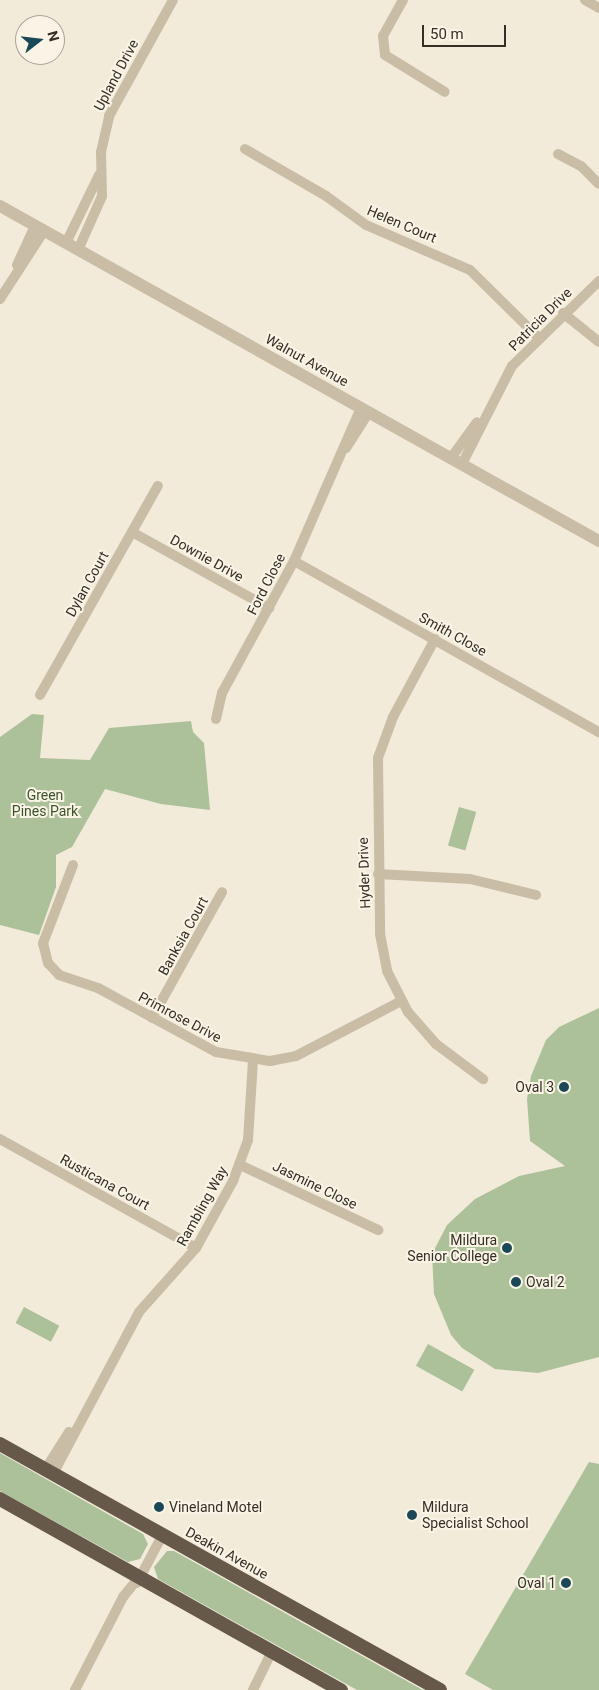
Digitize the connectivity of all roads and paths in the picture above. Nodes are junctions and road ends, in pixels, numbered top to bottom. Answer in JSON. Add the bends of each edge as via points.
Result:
{"nodes":[{"id":1,"x":173,"y":0,"type":"edge"},
{"id":2,"x":404,"y":0,"type":"edge"},
{"id":3,"x":585,"y":0,"type":"edge"},
{"id":4,"x":599,"y":8,"type":"edge"},
{"id":5,"x":445,"y":92,"type":"dead end"},
{"id":6,"x":245,"y":149,"type":"dead end"},
{"id":7,"x":558,"y":154,"type":"dead end"},
{"id":8,"x":599,"y":184,"type":"edge"},
{"id":9,"x":0,"y":206,"type":"edge"},
{"id":10,"x":40,"y":228,"type":"junction"},
{"id":11,"x":72,"y":247,"type":"junction"},
{"id":12,"x":599,"y":281,"type":"edge"},
{"id":13,"x":0,"y":299,"type":"edge"},
{"id":14,"x":563,"y":313,"type":"junction"},
{"id":15,"x":538,"y":337,"type":"junction"},
{"id":16,"x":599,"y":342,"type":"edge"},
{"id":17,"x":365,"y":410,"type":"junction"},
{"id":18,"x":457,"y":462,"type":"junction"},
{"id":19,"x":158,"y":486,"type":"dead end"},
{"id":20,"x":132,"y":532,"type":"junction"},
{"id":21,"x":599,"y":540,"type":"edge"},
{"id":22,"x":294,"y":561,"type":"junction"},
{"id":23,"x":269,"y":608,"type":"junction"},
{"id":24,"x":435,"y":639,"type":"junction"},
{"id":25,"x":40,"y":695,"type":"dead end"},
{"id":26,"x":216,"y":719,"type":"dead end"},
{"id":27,"x":599,"y":732,"type":"edge"},
{"id":28,"x":72,"y":865,"type":"dead end"},
{"id":29,"x":378,"y":874,"type":"junction"},
{"id":30,"x":222,"y":892,"type":"dead end"},
{"id":31,"x":536,"y":895,"type":"dead end"},
{"id":32,"x":400,"y":1001,"type":"junction"},
{"id":33,"x":152,"y":1018,"type":"junction"},
{"id":34,"x":253,"y":1060,"type":"junction"},
{"id":35,"x":483,"y":1079,"type":"dead end"},
{"id":36,"x":0,"y":1139,"type":"edge"},
{"id":37,"x":240,"y":1165,"type":"junction"},
{"id":38,"x":378,"y":1230,"type":"dead end"},
{"id":39,"x":196,"y":1248,"type":"junction"},
{"id":40,"x":0,"y":1444,"type":"edge"},
{"id":41,"x":49,"y":1472,"type":"junction"},
{"id":42,"x":0,"y":1499,"type":"edge"},
{"id":43,"x":162,"y":1536,"type":"junction"},
{"id":44,"x":139,"y":1577,"type":"junction"},
{"id":45,"x":272,"y":1651,"type":"junction"},
{"id":46,"x":75,"y":1690,"type":"edge"},
{"id":47,"x":253,"y":1690,"type":"edge"},
{"id":48,"x":342,"y":1690,"type":"edge"},
{"id":49,"x":440,"y":1690,"type":"edge"}],
"edges":[{"from":1,"to":11,"type":"street","name":"Upland Drive","via":[[109,116],[100,169]]},
{"from":2,"to":5,"type":"street","via":[[384,36],[385,55]]},
{"from":3,"to":4,"type":"street"},
{"from":6,"to":15,"type":"street","name":"Helen Court","via":[[326,196],[366,225],[470,270]]},
{"from":7,"to":8,"type":"street","via":[[581,166]]},
{"from":9,"to":10,"type":"street","name":"Walnut Avenue"},
{"from":10,"to":11,"type":"street","name":"Walnut Avenue"},
{"from":10,"to":13,"type":"street"},
{"from":11,"to":17,"type":"street","name":"Walnut Avenue"},
{"from":12,"to":14,"type":"street","name":"Patricia Drive"},
{"from":14,"to":15,"type":"street","name":"Patricia Drive"},
{"from":14,"to":16,"type":"street"},
{"from":15,"to":18,"type":"street","name":"Patricia Drive","via":[[512,366]]},
{"from":17,"to":18,"type":"street","name":"Walnut Avenue"},
{"from":17,"to":22,"type":"street","name":"Ford Close","via":[[337,461]]},
{"from":18,"to":21,"type":"street","name":"Walnut Avenue"},
{"from":19,"to":20,"type":"street","name":"Dylan Court"},
{"from":20,"to":23,"type":"street","name":"Downie Drive"},
{"from":20,"to":25,"type":"street","name":"Dylan Court"},
{"from":22,"to":23,"type":"street","name":"Ford Close"},
{"from":22,"to":24,"type":"street","name":"Smith Close"},
{"from":23,"to":26,"type":"street","name":"Ford Close","via":[[222,693]]},
{"from":24,"to":27,"type":"street","name":"Smith Close"},
{"from":24,"to":29,"type":"street","name":"Hyder Drive","via":[[380,750],[375,792]]},
{"from":28,"to":33,"type":"street","name":"Primrose Drive","via":[[43,943],[44,957],[59,975],[98,988]]},
{"from":29,"to":31,"type":"street","via":[[470,879]]},
{"from":29,"to":32,"type":"street","name":"Hyder Drive","via":[[383,952]]},
{"from":30,"to":33,"type":"street","name":"Banksia Court"},
{"from":32,"to":34,"type":"street","name":"Primrose Drive","via":[[308,1051],[283,1059]]},
{"from":32,"to":35,"type":"street","name":"Hyder Drive","via":[[436,1044]]},
{"from":33,"to":34,"type":"street","name":"Primrose Drive","via":[[216,1052]]},
{"from":34,"to":37,"type":"street","name":"Rambling Way","via":[[248,1140]]},
{"from":36,"to":39,"type":"street","name":"Rusticana Court"},
{"from":37,"to":38,"type":"street","name":"Jasmine Close"},
{"from":37,"to":39,"type":"street","name":"Rambling Way"},
{"from":39,"to":41,"type":"street","name":"Rambling Way","via":[[139,1312]]},
{"from":40,"to":41,"type":"highway","name":"Deakin Avenue"},
{"from":41,"to":43,"type":"highway","name":"Deakin Avenue"},
{"from":42,"to":44,"type":"highway"},
{"from":43,"to":44,"type":"street"},
{"from":43,"to":49,"type":"highway","name":"Deakin Avenue"},
{"from":44,"to":45,"type":"highway"},
{"from":44,"to":46,"type":"street"},
{"from":45,"to":47,"type":"street"},
{"from":45,"to":48,"type":"highway"}]}
